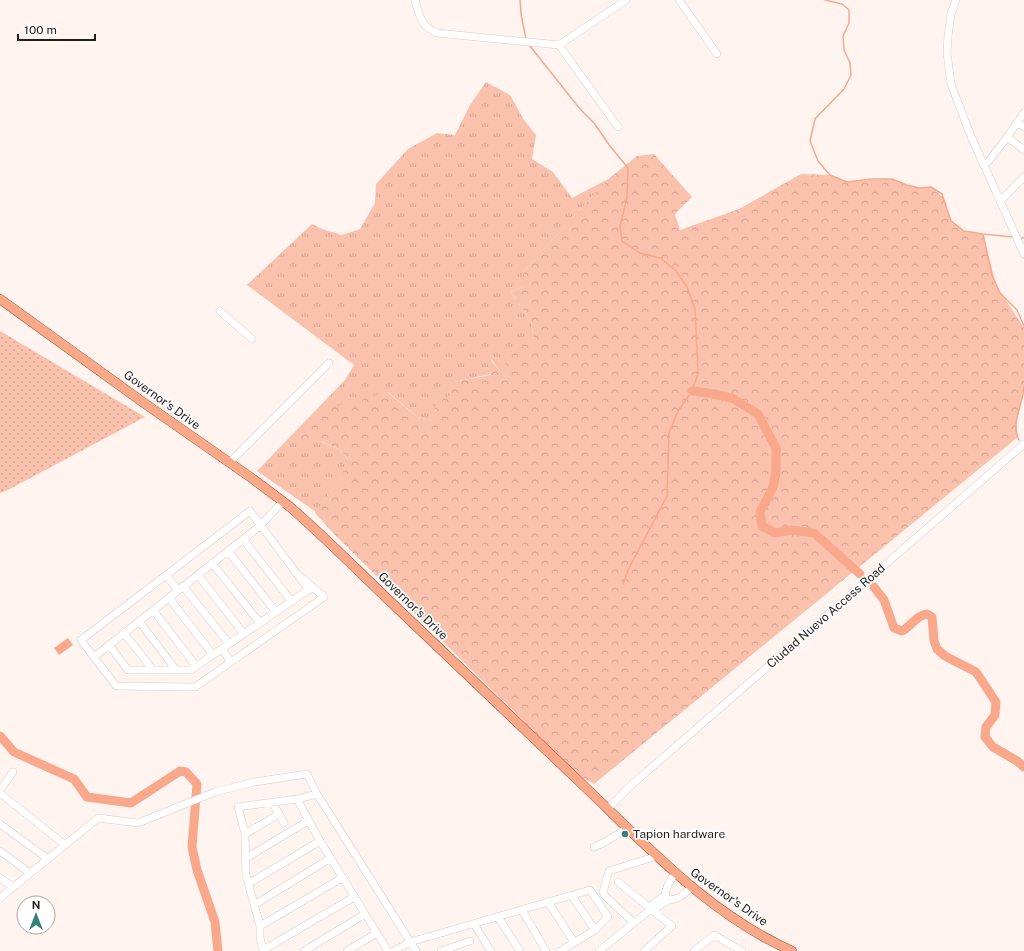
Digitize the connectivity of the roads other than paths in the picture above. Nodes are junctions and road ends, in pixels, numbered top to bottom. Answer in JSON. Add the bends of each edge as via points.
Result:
{"nodes":[{"id":1,"x":415,"y":0,"type":"edge"},
{"id":2,"x":626,"y":0,"type":"edge"},
{"id":3,"x":680,"y":0,"type":"edge"},
{"id":4,"x":956,"y":0,"type":"edge"},
{"id":5,"x":559,"y":45,"type":"junction"},
{"id":6,"x":717,"y":54,"type":"dead end"},
{"id":7,"x":1024,"y":113,"type":"edge"},
{"id":8,"x":1017,"y":122,"type":"junction"},
{"id":9,"x":618,"y":127,"type":"dead end"},
{"id":10,"x":1024,"y":127,"type":"edge"},
{"id":11,"x":1007,"y":137,"type":"junction"},
{"id":12,"x":1024,"y":150,"type":"edge"},
{"id":13,"x":989,"y":161,"type":"dead end"},
{"id":14,"x":1024,"y":177,"type":"edge"},
{"id":15,"x":1002,"y":204,"type":"junction"},
{"id":16,"x":1024,"y":254,"type":"edge"},
{"id":17,"x":0,"y":299,"type":"edge"},
{"id":18,"x":220,"y":311,"type":"dead end"},
{"id":19,"x":252,"y":339,"type":"dead end"},
{"id":20,"x":329,"y":363,"type":"dead end"},
{"id":21,"x":1024,"y":444,"type":"edge"},
{"id":22,"x":229,"y":463,"type":"junction"},
{"id":23,"x":283,"y":501,"type":"junction"},
{"id":24,"x":261,"y":525,"type":"junction"},
{"id":25,"x":243,"y":539,"type":"junction"},
{"id":26,"x":228,"y":551,"type":"junction"},
{"id":27,"x":212,"y":563,"type":"junction"},
{"id":28,"x":166,"y":575,"type":"junction"},
{"id":29,"x":198,"y":575,"type":"junction"},
{"id":30,"x":181,"y":588,"type":"junction"},
{"id":31,"x":311,"y":589,"type":"junction"},
{"id":32,"x":168,"y":598,"type":"junction"},
{"id":33,"x":292,"y":602,"type":"junction"},
{"id":34,"x":153,"y":610,"type":"junction"},
{"id":35,"x":276,"y":612,"type":"junction"},
{"id":36,"x":139,"y":621,"type":"junction"},
{"id":37,"x":260,"y":623,"type":"junction"},
{"id":38,"x":124,"y":633,"type":"junction"},
{"id":39,"x":244,"y":634,"type":"junction"},
{"id":40,"x":229,"y":644,"type":"junction"},
{"id":41,"x":109,"y":645,"type":"junction"},
{"id":42,"x":222,"y":649,"type":"junction"},
{"id":43,"x":213,"y":655,"type":"junction"},
{"id":44,"x":94,"y":657,"type":"junction"},
{"id":45,"x":231,"y":662,"type":"junction"},
{"id":46,"x":196,"y":666,"type":"junction"},
{"id":47,"x":153,"y":670,"type":"junction"},
{"id":48,"x":176,"y":670,"type":"junction"},
{"id":49,"x":13,"y":772,"type":"dead end"},
{"id":50,"x":0,"y":790,"type":"edge"},
{"id":51,"x":0,"y":793,"type":"edge"},
{"id":52,"x":318,"y":794,"type":"junction"},
{"id":53,"x":297,"y":799,"type":"junction"},
{"id":54,"x":272,"y":802,"type":"junction"},
{"id":55,"x":606,"y":807,"type":"junction"},
{"id":56,"x":279,"y":814,"type":"junction"},
{"id":57,"x":308,"y":821,"type":"junction"},
{"id":58,"x":284,"y":823,"type":"dead end"},
{"id":59,"x":0,"y":824,"type":"edge"},
{"id":60,"x":628,"y":828,"type":"junction"},
{"id":61,"x":245,"y":834,"type":"junction"},
{"id":62,"x":320,"y":841,"type":"junction"},
{"id":63,"x":65,"y":845,"type":"junction"},
{"id":64,"x":594,"y":847,"type":"dead end"},
{"id":65,"x":0,"y":851,"type":"edge"},
{"id":66,"x":657,"y":856,"type":"junction"},
{"id":67,"x":246,"y":858,"type":"junction"},
{"id":68,"x":332,"y":858,"type":"junction"},
{"id":69,"x":48,"y":859,"type":"junction"},
{"id":70,"x":30,"y":873,"type":"junction"},
{"id":71,"x":676,"y":873,"type":"junction"},
{"id":72,"x":0,"y":878,"type":"edge"},
{"id":73,"x":342,"y":878,"type":"junction"},
{"id":74,"x":618,"y":882,"type":"dead end"},
{"id":75,"x":248,"y":884,"type":"junction"},
{"id":76,"x":13,"y":887,"type":"junction"},
{"id":77,"x":692,"y":887,"type":"junction"},
{"id":78,"x":572,"y":896,"type":"junction"},
{"id":79,"x":354,"y":897,"type":"junction"},
{"id":80,"x":666,"y":897,"type":"junction"},
{"id":81,"x":0,"y":898,"type":"edge"},
{"id":82,"x":548,"y":902,"type":"junction"},
{"id":83,"x":254,"y":905,"type":"junction"},
{"id":84,"x":651,"y":909,"type":"junction"},
{"id":85,"x":522,"y":910,"type":"junction"},
{"id":86,"x":365,"y":914,"type":"junction"},
{"id":87,"x":498,"y":917,"type":"junction"},
{"id":88,"x":474,"y":924,"type":"junction"},
{"id":89,"x":634,"y":924,"type":"junction"},
{"id":90,"x":260,"y":926,"type":"junction"},
{"id":91,"x":594,"y":930,"type":"junction"},
{"id":92,"x":377,"y":933,"type":"junction"},
{"id":93,"x":470,"y":941,"type":"dead end"},
{"id":94,"x":410,"y":942,"type":"junction"},
{"id":95,"x":574,"y":942,"type":"junction"},
{"id":96,"x":461,"y":948,"type":"edge"},
{"id":97,"x":263,"y":951,"type":"edge"},
{"id":98,"x":304,"y":951,"type":"edge"},
{"id":99,"x":347,"y":951,"type":"edge"},
{"id":100,"x":388,"y":951,"type":"edge"},
{"id":101,"x":394,"y":951,"type":"edge"},
{"id":102,"x":416,"y":951,"type":"edge"},
{"id":103,"x":441,"y":951,"type":"edge"},
{"id":104,"x":491,"y":951,"type":"edge"},
{"id":105,"x":520,"y":951,"type":"edge"},
{"id":106,"x":546,"y":951,"type":"edge"},
{"id":107,"x":560,"y":951,"type":"edge"},
{"id":108,"x":599,"y":951,"type":"edge"},
{"id":109,"x":644,"y":951,"type":"edge"},
{"id":110,"x":694,"y":951,"type":"edge"},
{"id":111,"x":742,"y":951,"type":"edge"},
{"id":112,"x":790,"y":951,"type":"edge"}],
"edges":[{"from":1,"to":5,"type":"street","via":[[423,24],[429,30]]},
{"from":2,"to":5,"type":"street"},
{"from":3,"to":6,"type":"street"},
{"from":4,"to":15,"type":"street","via":[[948,36],[947,53],[951,84],[970,134]]},
{"from":5,"to":9,"type":"street"},
{"from":7,"to":8,"type":"street"},
{"from":8,"to":10,"type":"street"},
{"from":8,"to":11,"type":"street"},
{"from":11,"to":12,"type":"street"},
{"from":11,"to":13,"type":"street"},
{"from":14,"to":15,"type":"street"},
{"from":15,"to":16,"type":"street"},
{"from":17,"to":22,"type":"main road","name":"Governor's Drive"},
{"from":18,"to":19,"type":"street"},
{"from":20,"to":22,"type":"street"},
{"from":21,"to":55,"type":"street","name":"Ciudad Nuevo Access Road"},
{"from":22,"to":23,"type":"main road","name":"Governor's Drive"},
{"from":23,"to":24,"type":"street"},
{"from":23,"to":55,"type":"main road","name":"Governor's Drive"},
{"from":24,"to":25,"type":"street"},
{"from":24,"to":28,"type":"street","via":[[250,511]]},
{"from":24,"to":31,"type":"street","via":[[295,572]]},
{"from":25,"to":26,"type":"street"},
{"from":25,"to":33,"type":"street"},
{"from":26,"to":27,"type":"street"},
{"from":26,"to":35,"type":"street"},
{"from":27,"to":29,"type":"street"},
{"from":27,"to":37,"type":"street"},
{"from":28,"to":30,"type":"street"},
{"from":28,"to":44,"type":"street","via":[[81,640]]},
{"from":29,"to":30,"type":"street"},
{"from":29,"to":39,"type":"street"},
{"from":30,"to":32,"type":"street"},
{"from":30,"to":40,"type":"street"},
{"from":31,"to":33,"type":"street"},
{"from":31,"to":45,"type":"street","via":[[324,597]]},
{"from":32,"to":34,"type":"street"},
{"from":32,"to":43,"type":"street"},
{"from":33,"to":35,"type":"street"},
{"from":34,"to":36,"type":"street"},
{"from":34,"to":46,"type":"street"},
{"from":35,"to":37,"type":"street"},
{"from":36,"to":38,"type":"street"},
{"from":36,"to":48,"type":"street"},
{"from":37,"to":39,"type":"street"},
{"from":38,"to":41,"type":"street"},
{"from":38,"to":47,"type":"street"},
{"from":39,"to":40,"type":"street"},
{"from":40,"to":42,"type":"street"},
{"from":41,"to":44,"type":"street"},
{"from":41,"to":47,"type":"street","via":[[128,670]]},
{"from":42,"to":43,"type":"street"},
{"from":42,"to":45,"type":"street"},
{"from":43,"to":46,"type":"street"},
{"from":44,"to":45,"type":"street","via":[[116,686],[195,687]]},
{"from":46,"to":48,"type":"street","via":[[191,670]]},
{"from":47,"to":48,"type":"street"},
{"from":49,"to":50,"type":"street"},
{"from":51,"to":63,"type":"street"},
{"from":52,"to":53,"type":"street"},
{"from":52,"to":63,"type":"street","via":[[307,774],[254,782],[215,792],[138,823],[98,818]]},
{"from":52,"to":94,"type":"street"},
{"from":53,"to":54,"type":"street"},
{"from":53,"to":57,"type":"street"},
{"from":54,"to":56,"type":"street"},
{"from":54,"to":61,"type":"street","via":[[238,807]]},
{"from":55,"to":60,"type":"main road","name":"Governor's Drive"},
{"from":56,"to":58,"type":"street"},
{"from":56,"to":61,"type":"street"},
{"from":57,"to":62,"type":"street"},
{"from":57,"to":67,"type":"street"},
{"from":59,"to":69,"type":"street"},
{"from":60,"to":64,"type":"street"},
{"from":60,"to":66,"type":"main road","name":"Governor's Drive"},
{"from":61,"to":67,"type":"street"},
{"from":62,"to":68,"type":"street"},
{"from":62,"to":75,"type":"street"},
{"from":63,"to":69,"type":"street"},
{"from":65,"to":70,"type":"street"},
{"from":66,"to":71,"type":"main road","name":"Governor's Drive"},
{"from":66,"to":89,"type":"street","via":[[609,871],[603,892]]},
{"from":67,"to":75,"type":"street"},
{"from":68,"to":73,"type":"street"},
{"from":68,"to":83,"type":"street"},
{"from":69,"to":70,"type":"street"},
{"from":70,"to":76,"type":"street"},
{"from":71,"to":77,"type":"main road","name":"Governor's Drive"},
{"from":71,"to":80,"type":"street","via":[[668,882]]},
{"from":72,"to":76,"type":"street"},
{"from":73,"to":79,"type":"street"},
{"from":73,"to":90,"type":"street"},
{"from":74,"to":84,"type":"street"},
{"from":75,"to":83,"type":"street"},
{"from":76,"to":81,"type":"street"},
{"from":77,"to":80,"type":"street","via":[[676,900]]},
{"from":77,"to":112,"type":"main road","name":"Governor's Drive","via":[[747,926]]},
{"from":78,"to":82,"type":"street"},
{"from":78,"to":91,"type":"street"},
{"from":78,"to":91,"type":"street","via":[[590,890],[608,917]]},
{"from":79,"to":86,"type":"street"},
{"from":79,"to":97,"type":"street"},
{"from":80,"to":84,"type":"street","via":[[653,904]]},
{"from":82,"to":85,"type":"street"},
{"from":82,"to":95,"type":"street"},
{"from":83,"to":90,"type":"street"},
{"from":84,"to":89,"type":"street"},
{"from":84,"to":109,"type":"street","via":[[672,926]]},
{"from":85,"to":87,"type":"street"},
{"from":85,"to":106,"type":"street"},
{"from":86,"to":92,"type":"street"},
{"from":86,"to":98,"type":"street"},
{"from":87,"to":88,"type":"street"},
{"from":87,"to":105,"type":"street"},
{"from":88,"to":94,"type":"street"},
{"from":88,"to":104,"type":"street"},
{"from":89,"to":108,"type":"street"},
{"from":90,"to":97,"type":"street"},
{"from":91,"to":95,"type":"street"},
{"from":92,"to":99,"type":"street"},
{"from":92,"to":100,"type":"street"},
{"from":93,"to":96,"type":"street"},
{"from":94,"to":101,"type":"street"},
{"from":94,"to":102,"type":"street"},
{"from":95,"to":107,"type":"street"},
{"from":96,"to":103,"type":"street"},
{"from":110,"to":111,"type":"street","via":[[714,935]]}]}
